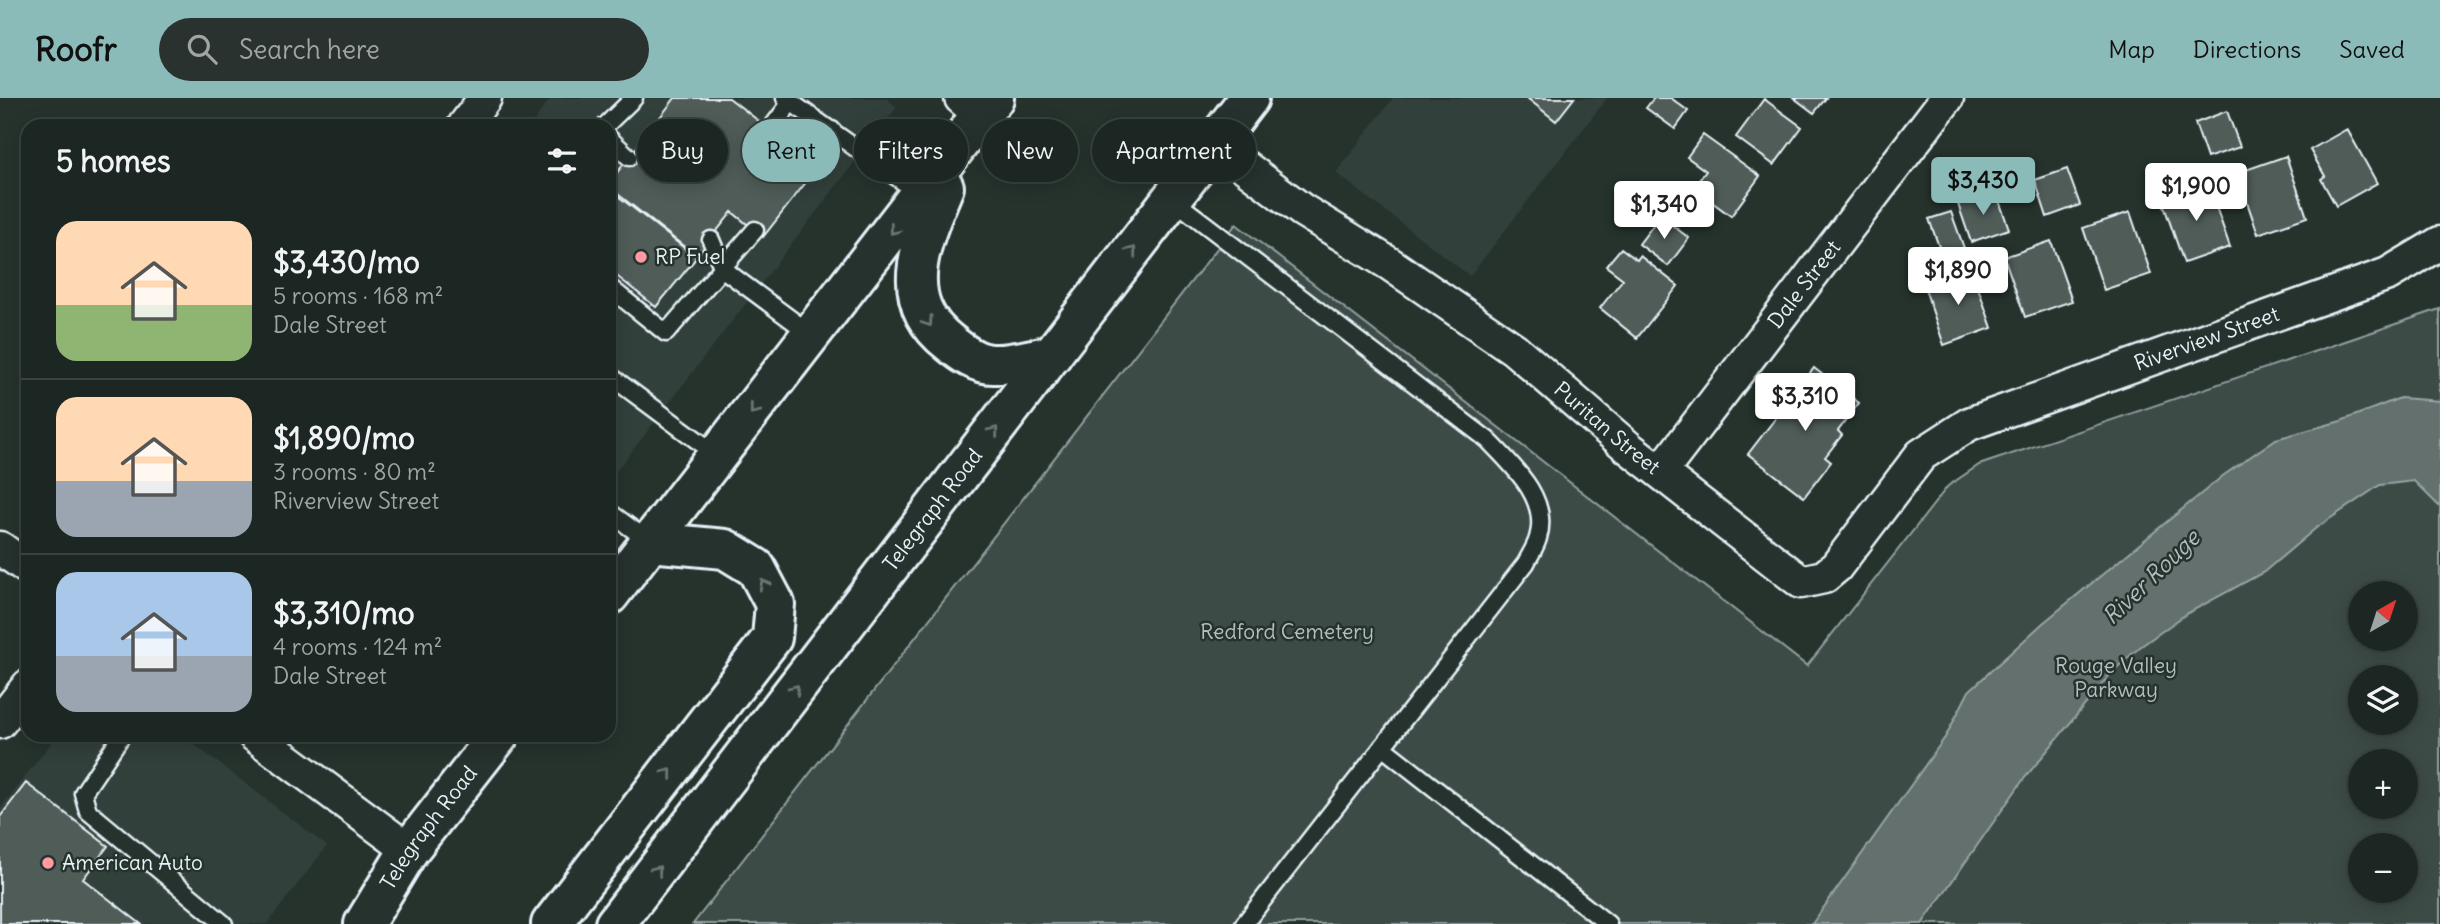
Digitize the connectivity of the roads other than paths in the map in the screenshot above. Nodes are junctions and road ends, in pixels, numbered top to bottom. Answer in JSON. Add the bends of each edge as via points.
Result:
{"nodes":[{"id":1,"x":485,"y":98,"type":"edge"},
{"id":2,"x":634,"y":98,"type":"edge"},
{"id":3,"x":1249,"y":98,"type":"edge"},
{"id":4,"x":1947,"y":98,"type":"edge"},
{"id":5,"x":788,"y":100,"type":"edge"},
{"id":6,"x":975,"y":113,"type":"edge"},
{"id":7,"x":469,"y":119,"type":"edge"},
{"id":8,"x":612,"y":119,"type":"edge"},
{"id":9,"x":777,"y":119,"type":"edge"},
{"id":10,"x":816,"y":119,"type":"edge"},
{"id":11,"x":1233,"y":119,"type":"edge"},
{"id":12,"x":840,"y":136,"type":"edge"},
{"id":13,"x":616,"y":145,"type":"edge"},
{"id":14,"x":629,"y":157,"type":"dead end"},
{"id":15,"x":1256,"y":175,"type":"edge"},
{"id":16,"x":1185,"y":182,"type":"edge"},
{"id":17,"x":921,"y":195,"type":"junction"},
{"id":18,"x":1172,"y":199,"type":"junction"},
{"id":19,"x":755,"y":230,"type":"dead end"},
{"id":20,"x":710,"y":240,"type":"dead end"},
{"id":21,"x":2440,"y":243,"type":"edge"},
{"id":22,"x":723,"y":269,"type":"junction"},
{"id":23,"x":616,"y":293,"type":"edge"},
{"id":24,"x":812,"y":335,"type":"junction"},
{"id":25,"x":1052,"y":355,"type":"junction"},
{"id":26,"x":616,"y":380,"type":"edge"},
{"id":27,"x":1969,"y":424,"type":"joint"},
{"id":28,"x":718,"y":455,"type":"junction"},
{"id":29,"x":1661,"y":472,"type":"junction"},
{"id":30,"x":616,"y":517,"type":"edge"},
{"id":31,"x":650,"y":542,"type":"junction"},
{"id":32,"x":0,"y":548,"type":"edge"},
{"id":33,"x":21,"y":563,"type":"edge"},
{"id":34,"x":616,"y":585,"type":"edge"},
{"id":35,"x":21,"y":695,"type":"edge"},
{"id":36,"x":0,"y":722,"type":"edge"},
{"id":37,"x":117,"y":742,"type":"edge"},
{"id":38,"x":263,"y":742,"type":"edge"},
{"id":39,"x":494,"y":742,"type":"edge"},
{"id":40,"x":1382,"y":747,"type":"junction"},
{"id":41,"x":409,"y":850,"type":"junction"},
{"id":42,"x":224,"y":924,"type":"edge"},
{"id":43,"x":364,"y":924,"type":"edge"},
{"id":44,"x":551,"y":924,"type":"edge"},
{"id":45,"x":615,"y":924,"type":"edge"},
{"id":46,"x":1244,"y":924,"type":"edge"},
{"id":47,"x":1608,"y":924,"type":"edge"}],
"edges":[{"from":1,"to":7,"type":"street"},
{"from":2,"to":8,"type":"lane"},
{"from":3,"to":11,"type":"main road","name":"Telegraph Road"},
{"from":4,"to":29,"type":"street","name":"Dale Street"},
{"from":5,"to":9,"type":"lane"},
{"from":5,"to":10,"type":"lane"},
{"from":6,"to":17,"type":"main road"},
{"from":6,"to":25,"type":"main road","one_way":true,"via":[[925,230],[915,279],[919,309],[933,330],[967,356],[992,364]]},
{"from":12,"to":17,"type":"lane"},
{"from":13,"to":14,"type":"lane"},
{"from":15,"to":29,"type":"street","name":"Puritan Street","via":[[1514,349]]},
{"from":16,"to":18,"type":"main road","name":"Telegraph Road"},
{"from":17,"to":24,"type":"main road","one_way":true},
{"from":25,"to":18,"type":"main road","name":"Telegraph Road","one_way":true},
{"from":18,"to":40,"type":"lane","via":[[1488,440],[1516,469],[1539,505],[1539,537],[1526,563]]},
{"from":19,"to":22,"type":"lane"},
{"from":20,"to":22,"type":"lane"},
{"from":21,"to":27,"type":"street","name":"Riverview Street","via":[[2388,274]]},
{"from":22,"to":23,"type":"lane","via":[[666,332]]},
{"from":22,"to":24,"type":"lane"},
{"from":24,"to":28,"type":"main road","one_way":true},
{"from":45,"to":25,"type":"main road","name":"Telegraph Road","one_way":true},
{"from":26,"to":28,"type":"lane"},
{"from":27,"to":29,"type":"street","name":"Puritan Street","via":[[1921,455],[1836,567],[1824,577],[1801,582]]},
{"from":28,"to":31,"type":"main road"},
{"from":30,"to":31,"type":"lane"},
{"from":31,"to":34,"type":"main road"},
{"from":44,"to":31,"type":"main road","one_way":true,"via":[[772,638],[775,604],[756,568],[725,549]]},
{"from":32,"to":33,"type":"street"},
{"from":35,"to":36,"type":"street"},
{"from":37,"to":42,"type":"lane","via":[[83,793],[88,811]]},
{"from":38,"to":41,"type":"street"},
{"from":39,"to":41,"type":"main road","name":"Telegraph Road"},
{"from":40,"to":46,"type":"lane"},
{"from":40,"to":47,"type":"lane"},
{"from":41,"to":43,"type":"main road","name":"Telegraph Road"}]}
